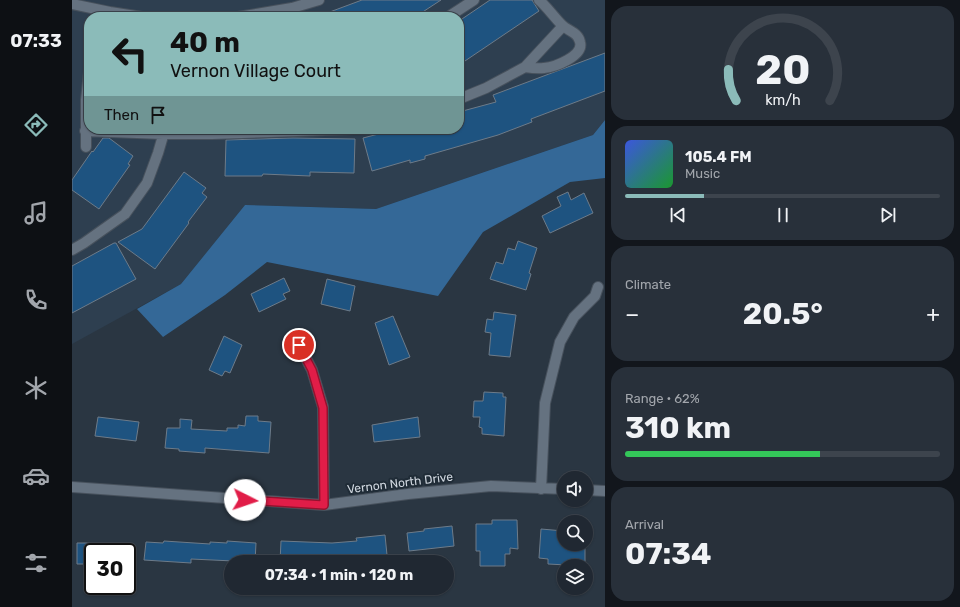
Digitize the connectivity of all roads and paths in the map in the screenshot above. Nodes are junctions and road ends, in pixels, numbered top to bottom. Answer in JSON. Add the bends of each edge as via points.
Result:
{"nodes":[{"id":1,"x":319,"y":0,"type":"edge"},
{"id":2,"x":474,"y":0,"type":"edge"},
{"id":3,"x":539,"y":0,"type":"edge"},
{"id":4,"x":72,"y":4,"type":"edge"},
{"id":5,"x":291,"y":4,"type":"edge"},
{"id":6,"x":110,"y":12,"type":"edge"},
{"id":7,"x":258,"y":12,"type":"edge"},
{"id":8,"x":456,"y":12,"type":"edge"},
{"id":9,"x":563,"y":26,"type":"junction"},
{"id":10,"x":525,"y":67,"type":"junction"},
{"id":11,"x":464,"y":98,"type":"edge"},
{"id":12,"x":85,"y":134,"type":"edge"},
{"id":13,"x":163,"y":134,"type":"edge"},
{"id":14,"x":86,"y":147,"type":"dead end"},
{"id":15,"x":72,"y":250,"type":"edge"},
{"id":16,"x":598,"y":287,"type":"dead end"},
{"id":17,"x":299,"y":345,"type":"dead end"},
{"id":18,"x":72,"y":487,"type":"edge"},
{"id":19,"x":541,"y":489,"type":"junction"},
{"id":20,"x":557,"y":489,"type":"edge"},
{"id":21,"x":593,"y":490,"type":"edge"},
{"id":22,"x":605,"y":490,"type":"edge"},
{"id":23,"x":324,"y":505,"type":"junction"}],
"edges":[{"from":1,"to":5,"type":"street"},
{"from":2,"to":8,"type":"street"},
{"from":3,"to":9,"type":"street"},
{"from":4,"to":6,"type":"street"},
{"from":5,"to":7,"type":"street"},
{"from":9,"to":10,"type":"street"},
{"from":9,"to":10,"type":"street","via":[[576,34],[580,41],[576,55],[545,68]]},
{"from":10,"to":11,"type":"street"},
{"from":12,"to":14,"type":"street"},
{"from":13,"to":15,"type":"street","via":[[147,183],[125,214]]},
{"from":16,"to":19,"type":"street","via":[[595,296],[574,317],[560,342],[545,403]]},
{"from":17,"to":23,"type":"street","via":[[312,370],[323,408]]},
{"from":18,"to":23,"type":"street","name":"Vernon North Drive"},
{"from":19,"to":20,"type":"street","name":"Vernon North Drive"},
{"from":19,"to":23,"type":"street","name":"Vernon North Drive","via":[[491,486]]},
{"from":21,"to":22,"type":"street"}]}
